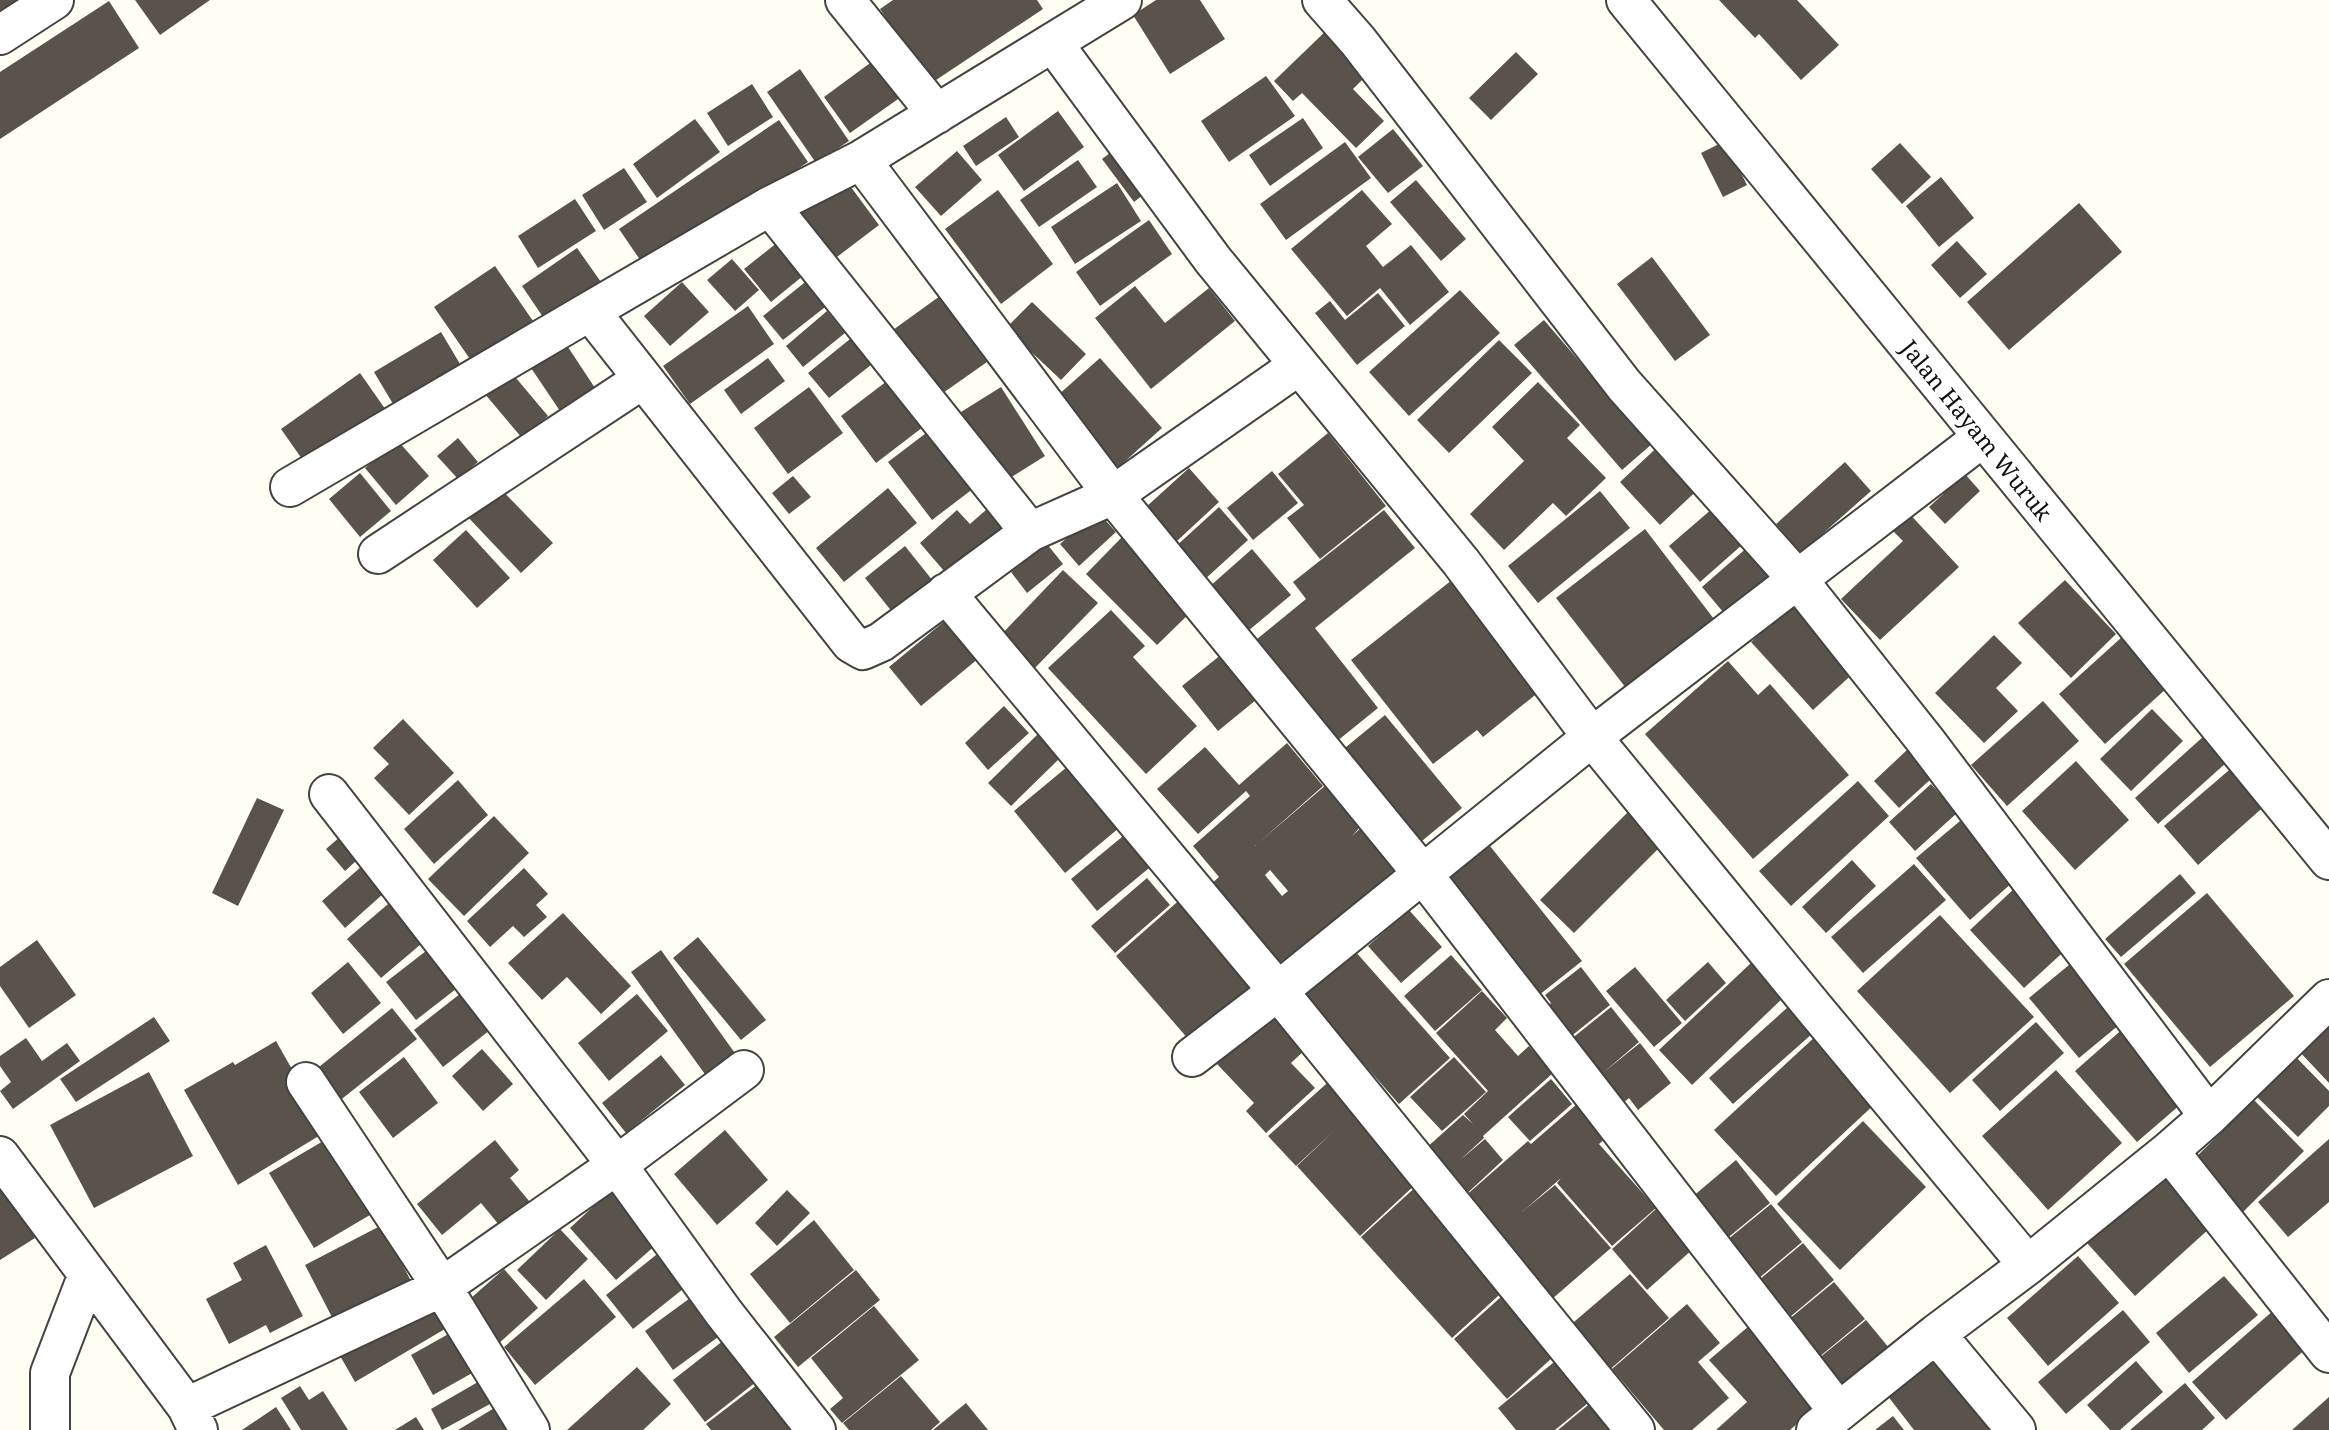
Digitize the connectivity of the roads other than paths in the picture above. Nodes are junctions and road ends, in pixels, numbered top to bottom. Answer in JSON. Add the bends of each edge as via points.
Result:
{"nodes":[{"id":1,"x":54,"y":0,"type":"edge"},
{"id":2,"x":845,"y":0,"type":"edge"},
{"id":3,"x":1122,"y":0,"type":"edge"},
{"id":4,"x":1322,"y":0,"type":"edge"},
{"id":5,"x":1626,"y":0,"type":"edge"},
{"id":6,"x":0,"y":35,"type":"edge"},
{"id":7,"x":1053,"y":43,"type":"junction"},
{"id":8,"x":937,"y":114,"type":"junction"},
{"id":9,"x":861,"y":160,"type":"junction"},
{"id":10,"x":770,"y":206,"type":"junction"},
{"id":11,"x":590,"y":311,"type":"junction"},
{"id":12,"x":1298,"y":366,"type":"junction"},
{"id":13,"x":643,"y":379,"type":"junction"},
{"id":14,"x":1983,"y":437,"type":"junction"},
{"id":15,"x":290,"y":487,"type":"dead end"},
{"id":16,"x":1113,"y":495,"type":"junction"},
{"id":17,"x":1030,"y":531,"type":"junction"},
{"id":18,"x":378,"y":554,"type":"dead end"},
{"id":19,"x":1798,"y":580,"type":"junction"},
{"id":20,"x":946,"y":593,"type":"junction"},
{"id":21,"x":1592,"y":737,"type":"junction"},
{"id":22,"x":329,"y":794,"type":"dead end"},
{"id":23,"x":2329,"y":860,"type":"edge"},
{"id":24,"x":1422,"y":873,"type":"junction"},
{"id":25,"x":1278,"y":991,"type":"junction"},
{"id":26,"x":2329,"y":999,"type":"edge"},
{"id":27,"x":1192,"y":1057,"type":"dead end"},
{"id":28,"x":744,"y":1070,"type":"dead end"},
{"id":29,"x":306,"y":1082,"type":"dead end"},
{"id":30,"x":2209,"y":1116,"type":"junction"},
{"id":31,"x":2169,"y":1151,"type":"junction"},
{"id":32,"x":0,"y":1156,"type":"edge"},
{"id":33,"x":617,"y":1165,"type":"junction"},
{"id":34,"x":2028,"y":1265,"type":"junction"},
{"id":35,"x":88,"y":1274,"type":"junction"},
{"id":36,"x":442,"y":1287,"type":"junction"},
{"id":37,"x":1936,"y":1334,"type":"junction"},
{"id":38,"x":2329,"y":1353,"type":"edge"},
{"id":39,"x":193,"y":1419,"type":"edge"},
{"id":40,"x":1827,"y":1421,"type":"edge"},
{"id":41,"x":50,"y":1430,"type":"edge"},
{"id":42,"x":530,"y":1430,"type":"edge"},
{"id":43,"x":816,"y":1430,"type":"edge"},
{"id":44,"x":1635,"y":1430,"type":"edge"},
{"id":45,"x":2017,"y":1430,"type":"edge"}],
"edges":[{"from":1,"to":6,"type":"street"},
{"from":2,"to":8,"type":"street"},
{"from":3,"to":7,"type":"street"},
{"from":4,"to":19,"type":"street","via":[[1624,385]]},
{"from":5,"to":14,"type":"street","name":"Jalan Hayam Wuruk"},
{"from":7,"to":8,"type":"street"},
{"from":7,"to":12,"type":"street","via":[[1213,260]]},
{"from":8,"to":9,"type":"street"},
{"from":9,"to":10,"type":"street"},
{"from":9,"to":16,"type":"street"},
{"from":10,"to":11,"type":"street"},
{"from":10,"to":17,"type":"street"},
{"from":11,"to":13,"type":"street"},
{"from":11,"to":15,"type":"street"},
{"from":12,"to":16,"type":"street"},
{"from":12,"to":21,"type":"street","via":[[1461,562]]},
{"from":13,"to":18,"type":"street"},
{"from":13,"to":20,"type":"street","via":[[851,643],[863,650],[881,642]]},
{"from":14,"to":19,"type":"street"},
{"from":14,"to":23,"type":"street","name":"Jalan Hayam Wuruk"},
{"from":16,"to":17,"type":"street"},
{"from":16,"to":24,"type":"street"},
{"from":17,"to":20,"type":"street"},
{"from":19,"to":21,"type":"street"},
{"from":19,"to":30,"type":"street"},
{"from":20,"to":25,"type":"street"},
{"from":21,"to":24,"type":"street"},
{"from":21,"to":34,"type":"street"},
{"from":22,"to":33,"type":"street"},
{"from":24,"to":25,"type":"street"},
{"from":24,"to":40,"type":"street"},
{"from":25,"to":27,"type":"street"},
{"from":25,"to":44,"type":"street"},
{"from":26,"to":30,"type":"street"},
{"from":28,"to":33,"type":"street"},
{"from":29,"to":36,"type":"street"},
{"from":30,"to":31,"type":"street"},
{"from":31,"to":34,"type":"street"},
{"from":31,"to":38,"type":"street"},
{"from":32,"to":35,"type":"street"},
{"from":33,"to":36,"type":"street"},
{"from":33,"to":43,"type":"street"},
{"from":34,"to":37,"type":"street"},
{"from":35,"to":39,"type":"street"},
{"from":35,"to":41,"type":"street","via":[[50,1373]]},
{"from":36,"to":39,"type":"street"},
{"from":36,"to":42,"type":"street"},
{"from":37,"to":40,"type":"street"},
{"from":37,"to":45,"type":"street"}]}
